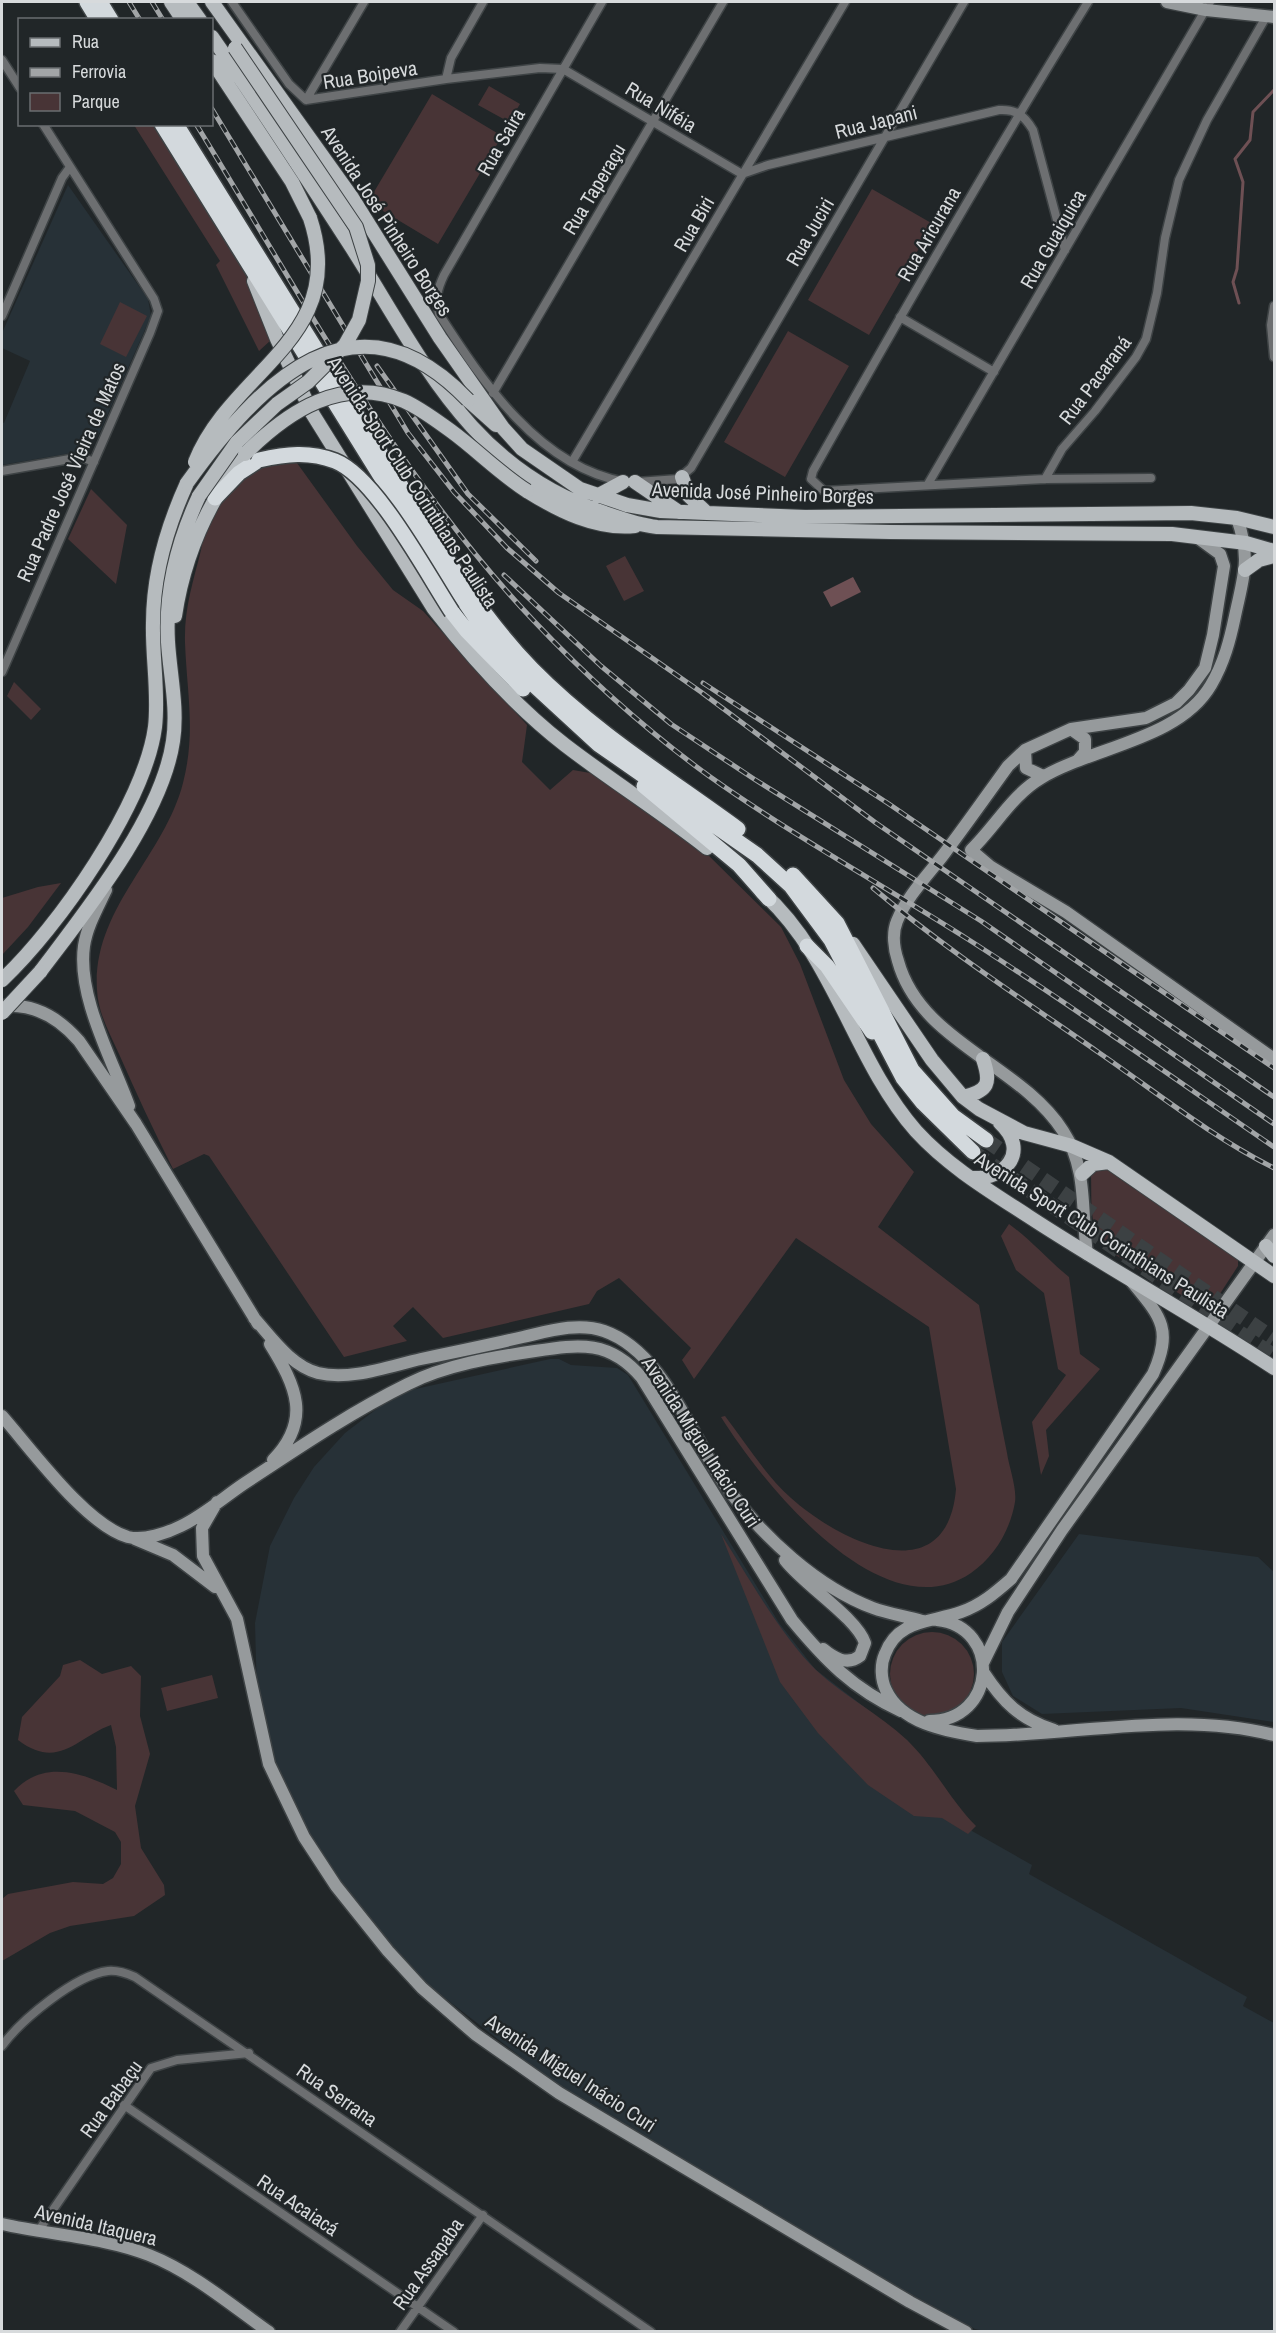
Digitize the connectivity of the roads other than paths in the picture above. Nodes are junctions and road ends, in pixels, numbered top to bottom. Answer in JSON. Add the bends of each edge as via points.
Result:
{"nodes":[{"id":1,"x":87,"y":2,"type":"edge"},
{"id":2,"x":100,"y":2,"type":"edge"},
{"id":3,"x":171,"y":2,"type":"edge"},
{"id":4,"x":187,"y":2,"type":"edge"},
{"id":5,"x":203,"y":2,"type":"edge"},
{"id":6,"x":212,"y":2,"type":"edge"},
{"id":7,"x":364,"y":2,"type":"edge"},
{"id":8,"x":483,"y":2,"type":"edge"},
{"id":9,"x":602,"y":2,"type":"edge"},
{"id":10,"x":723,"y":2,"type":"edge"},
{"id":11,"x":845,"y":2,"type":"edge"},
{"id":12,"x":964,"y":2,"type":"edge"},
{"id":13,"x":1088,"y":2,"type":"edge"},
{"id":14,"x":1167,"y":2,"type":"edge"},
{"id":15,"x":235,"y":3,"type":"edge"},
{"id":16,"x":1208,"y":6,"type":"edge"},
{"id":17,"x":1270,"y":17,"type":"edge"},
{"id":18,"x":97,"y":18,"type":"edge"},
{"id":19,"x":110,"y":18,"type":"edge"},
{"id":20,"x":182,"y":18,"type":"edge"},
{"id":21,"x":199,"y":18,"type":"edge"},
{"id":22,"x":213,"y":38,"type":"edge"},
{"id":23,"x":2,"y":60,"type":"edge"},
{"id":24,"x":213,"y":63,"type":"edge"},
{"id":25,"x":563,"y":69,"type":"junction"},
{"id":26,"x":446,"y":79,"type":"junction"},
{"id":27,"x":18,"y":85,"type":"edge"},
{"id":28,"x":306,"y":100,"type":"junction"},
{"id":29,"x":1019,"y":113,"type":"junction"},
{"id":30,"x":653,"y":122,"type":"junction"},
{"id":31,"x":44,"y":126,"type":"edge"},
{"id":32,"x":163,"y":126,"type":"edge"},
{"id":33,"x":177,"y":126,"type":"edge"},
{"id":34,"x":885,"y":137,"type":"junction"},
{"id":35,"x":70,"y":167,"type":"junction"},
{"id":36,"x":742,"y":174,"type":"junction"},
{"id":37,"x":1065,"y":250,"type":"junction"},
{"id":38,"x":246,"y":260,"type":"junction"},
{"id":39,"x":1275,"y":306,"type":"edge"},
{"id":40,"x":2,"y":316,"type":"edge"},
{"id":41,"x":900,"y":317,"type":"junction"},
{"id":42,"x":1275,"y":357,"type":"edge"},
{"id":43,"x":993,"y":372,"type":"junction"},
{"id":44,"x":493,"y":393,"type":"junction"},
{"id":45,"x":503,"y":428,"type":"junction"},
{"id":46,"x":252,"y":457,"type":"junction"},
{"id":47,"x":94,"y":462,"type":"junction"},
{"id":48,"x":572,"y":462,"type":"junction"},
{"id":49,"x":2,"y":471,"type":"edge"},
{"id":50,"x":682,"y":477,"type":"junction"},
{"id":51,"x":1151,"y":478,"type":"dead end"},
{"id":52,"x":1045,"y":479,"type":"junction"},
{"id":53,"x":629,"y":482,"type":"junction"},
{"id":54,"x":187,"y":483,"type":"junction"},
{"id":55,"x":928,"y":484,"type":"junction"},
{"id":56,"x":597,"y":496,"type":"junction"},
{"id":57,"x":215,"y":498,"type":"joint"},
{"id":58,"x":680,"y":512,"type":"junction"},
{"id":59,"x":706,"y":513,"type":"junction"},
{"id":60,"x":1191,"y":513,"type":"junction"},
{"id":61,"x":1237,"y":518,"type":"junction"},
{"id":62,"x":643,"y":525,"type":"junction"},
{"id":63,"x":1275,"y":527,"type":"edge"},
{"id":64,"x":1172,"y":534,"type":"junction"},
{"id":65,"x":1190,"y":535,"type":"junction"},
{"id":66,"x":1246,"y":543,"type":"junction"},
{"id":67,"x":1275,"y":551,"type":"edge"},
{"id":68,"x":1275,"y":556,"type":"edge"},
{"id":69,"x":1224,"y":566,"type":"junction"},
{"id":70,"x":1245,"y":570,"type":"junction"},
{"id":71,"x":170,"y":660,"type":"junction"},
{"id":72,"x":2,"y":670,"type":"edge"},
{"id":73,"x":1071,"y":729,"type":"junction"},
{"id":74,"x":598,"y":744,"type":"junction"},
{"id":75,"x":1026,"y":750,"type":"junction"},
{"id":76,"x":1078,"y":760,"type":"junction"},
{"id":77,"x":626,"y":766,"type":"junction"},
{"id":78,"x":1044,"y":776,"type":"junction"},
{"id":79,"x":769,"y":899,"type":"junction"},
{"id":80,"x":95,"y":902,"type":"junction"},
{"id":81,"x":837,"y":923,"type":"junction"},
{"id":82,"x":807,"y":946,"type":"junction"},
{"id":83,"x":2,"y":980,"type":"edge"},
{"id":84,"x":2,"y":1006,"type":"edge"},
{"id":85,"x":2,"y":1013,"type":"edge"},
{"id":86,"x":983,"y":1059,"type":"junction"},
{"id":87,"x":1275,"y":1059,"type":"edge"},
{"id":88,"x":894,"y":1063,"type":"junction"},
{"id":89,"x":963,"y":1097,"type":"junction"},
{"id":90,"x":996,"y":1120,"type":"junction"},
{"id":91,"x":136,"y":1124,"type":"junction"},
{"id":92,"x":986,"y":1140,"type":"tunnel mouth"},
{"id":93,"x":1071,"y":1146,"type":"junction"},
{"id":94,"x":973,"y":1152,"type":"tunnel mouth"},
{"id":95,"x":1109,"y":1162,"type":"junction"},
{"id":96,"x":1082,"y":1174,"type":"junction"},
{"id":97,"x":969,"y":1178,"type":"junction"},
{"id":98,"x":1275,"y":1235,"type":"edge"},
{"id":99,"x":1270,"y":1251,"type":"edge"},
{"id":100,"x":1087,"y":1254,"type":"junction"},
{"id":101,"x":1254,"y":1262,"type":"junction"},
{"id":102,"x":1275,"y":1276,"type":"edge"},
{"id":103,"x":1132,"y":1282,"type":"junction"},
{"id":104,"x":254,"y":1318,"type":"junction"},
{"id":105,"x":1208,"y":1325,"type":"junction"},
{"id":106,"x":1275,"y":1368,"type":"edge"},
{"id":107,"x":2,"y":1416,"type":"edge"},
{"id":108,"x":262,"y":1472,"type":"junction"},
{"id":109,"x":217,"y":1502,"type":"junction"},
{"id":110,"x":131,"y":1538,"type":"junction"},
{"id":111,"x":772,"y":1542,"type":"junction"},
{"id":112,"x":226,"y":1598,"type":"junction"},
{"id":113,"x":792,"y":1620,"type":"junction"},
{"id":114,"x":926,"y":1620,"type":"junction"},
{"id":115,"x":983,"y":1668,"type":"junction"},
{"id":116,"x":901,"y":1711,"type":"junction"},
{"id":117,"x":925,"y":1721,"type":"junction"},
{"id":118,"x":1064,"y":1733,"type":"junction"},
{"id":119,"x":1275,"y":1735,"type":"edge"},
{"id":120,"x":2,"y":2046,"type":"edge"},
{"id":121,"x":249,"y":2053,"type":"junction"},
{"id":122,"x":124,"y":2105,"type":"junction"},
{"id":123,"x":483,"y":2215,"type":"junction"},
{"id":124,"x":2,"y":2224,"type":"edge"},
{"id":125,"x":39,"y":2230,"type":"junction"},
{"id":126,"x":417,"y":2307,"type":"junction"},
{"id":127,"x":269,"y":2331,"type":"edge"},
{"id":128,"x":400,"y":2331,"type":"edge"},
{"id":129,"x":454,"y":2331,"type":"edge"},
{"id":130,"x":651,"y":2331,"type":"edge"},
{"id":131,"x":966,"y":2331,"type":"edge"}],
"edges":[{"from":1,"to":18,"type":"highway"},
{"from":2,"to":19,"type":"highway"},
{"from":3,"to":20,"type":"main road"},
{"from":4,"to":21,"type":"main road"},
{"from":5,"to":71,"type":"main road","bridge":true,"via":[[356,227],[366,252],[368,281],[359,320],[345,345],[237,442],[199,496],[174,565],[169,602]]},
{"from":6,"to":45,"type":"main road","name":"Avenida José Pinheiro Borges","via":[[351,196],[440,338]]},
{"from":7,"to":28,"type":"street"},
{"from":8,"to":26,"type":"street","via":[[451,58]]},
{"from":9,"to":25,"type":"street","name":"Rua Saira"},
{"from":10,"to":30,"type":"street","name":"Rua Taperaçu"},
{"from":11,"to":36,"type":"street","name":"Rua Biri"},
{"from":12,"to":34,"type":"street","name":"Rua Juciri"},
{"from":13,"to":29,"type":"street","name":"Rua Aricurana"},
{"from":14,"to":16,"type":"street"},
{"from":15,"to":28,"type":"street","name":"Rua Boipeva","via":[[289,84]]},
{"from":16,"to":17,"type":"street"},
{"from":16,"to":37,"type":"street","name":"Rua Guaiquica"},
{"from":17,"to":52,"type":"street","name":"Rua Pacaraná","via":[[1207,120],[1179,180],[1146,339],[1109,393],[1062,449]]},
{"from":22,"to":62,"type":"main road","name":"Avenida José Pinheiro Borges","via":[[459,414],[503,457],[554,494]]},
{"from":23,"to":27,"type":"street"},
{"from":24,"to":54,"type":"main road","bridge":true,"via":[[303,201],[319,243],[320,260],[308,315],[221,419],[203,445]]},
{"from":25,"to":26,"type":"street","name":"Rua Boipeva"},
{"from":25,"to":30,"type":"street","name":"Rua Niféia"},
{"from":25,"to":44,"type":"street","name":"Rua Saira","via":[[436,292],[444,322]]},
{"from":26,"to":28,"type":"street","name":"Rua Boipeva"},
{"from":29,"to":34,"type":"street","name":"Rua Japani","via":[[999,110]]},
{"from":29,"to":37,"type":"street","via":[[1033,130]]},
{"from":29,"to":41,"type":"street","name":"Rua Aricurana"},
{"from":30,"to":36,"type":"street","name":"Rua Niféia"},
{"from":30,"to":44,"type":"street","name":"Rua Taperaçu"},
{"from":31,"to":35,"type":"street"},
{"from":32,"to":38,"type":"highway","name":"Avenida Sport Club Corinthians Paulista"},
{"from":33,"to":81,"type":"highway","name":"Avenida Sport Club Corinthians Paulista","via":[[403,489],[488,617],[531,668],[582,716],[760,845]]},
{"from":34,"to":36,"type":"street","name":"Rua Japani"},
{"from":34,"to":50,"type":"street","name":"Rua Juciri","via":[[692,468]]},
{"from":35,"to":40,"type":"street"},
{"from":35,"to":47,"type":"street","name":"Rua Padre José Vieira de Matos","via":[[154,299],[156,317]]},
{"from":36,"to":48,"type":"street","name":"Rua Biri"},
{"from":37,"to":43,"type":"street","name":"Rua Guaiquica"},
{"from":38,"to":74,"type":"highway","name":"Avenida Sport Club Corinthians Paulista","via":[[448,582],[523,675]]},
{"from":38,"to":79,"type":"main road","name":"Avenida Sport Club Corinthians Paulista","via":[[312,413],[434,609],[458,640],[501,687],[565,745],[695,838]]},
{"from":39,"to":42,"type":"street","via":[[1271,325]]},
{"from":41,"to":43,"type":"street"},
{"from":41,"to":55,"type":"street","name":"Rua Aricurana","via":[[811,480],[824,491]]},
{"from":43,"to":55,"type":"street","name":"Rua Guaiquica"},
{"from":44,"to":48,"type":"street","via":[[532,432]]},
{"from":45,"to":54,"type":"main road","bridge":true,"via":[[493,424],[435,370],[411,356],[356,346],[331,352],[282,379],[241,414]]},
{"from":45,"to":56,"type":"main road","name":"Avenida José Pinheiro Borges","via":[[543,465]]},
{"from":46,"to":57,"type":"highway"},
{"from":46,"to":62,"type":"main road","bridge":true,"via":[[277,425],[313,402],[333,394],[372,392],[406,402],[550,505],[617,528]]},
{"from":46,"to":74,"type":"highway","bridge":true,"via":[[304,454],[347,468],[383,507],[466,631],[528,694]]},
{"from":47,"to":49,"type":"street","via":[[81,458]]},
{"from":47,"to":72,"type":"street","name":"Rua Padre José Vieira de Matos"},
{"from":48,"to":53,"type":"street","via":[[595,474]]},
{"from":50,"to":53,"type":"street"},
{"from":50,"to":59,"type":"main road","via":[[689,495]]},
{"from":51,"to":52,"type":"street"},
{"from":52,"to":55,"type":"street"},
{"from":53,"to":56,"type":"main road"},
{"from":53,"to":58,"type":"main road"},
{"from":54,"to":83,"type":"main road","via":[[156,576],[156,709],[145,771],[125,813],[70,897],[48,929]]},
{"from":56,"to":58,"type":"main road","name":"Avenida José Pinheiro Borges","via":[[627,505]]},
{"from":57,"to":71,"type":"main road","via":[[189,553]]},
{"from":58,"to":59,"type":"main road","name":"Avenida José Pinheiro Borges"},
{"from":59,"to":60,"type":"main road","name":"Avenida José Pinheiro Borges","via":[[945,517]]},
{"from":60,"to":61,"type":"main road","name":"Avenida José Pinheiro Borges"},
{"from":60,"to":64,"type":"main road","via":[[1174,522]]},
{"from":61,"to":63,"type":"main road","name":"Avenida José Pinheiro Borges"},
{"from":61,"to":66,"type":"street"},
{"from":62,"to":64,"type":"main road","name":"Avenida José Pinheiro Borges"},
{"from":64,"to":65,"type":"main road","name":"Avenida José Pinheiro Borges"},
{"from":65,"to":66,"type":"main road","name":"Avenida José Pinheiro Borges"},
{"from":65,"to":69,"type":"street","via":[[1216,550]]},
{"from":66,"to":67,"type":"main road","name":"Avenida José Pinheiro Borges"},
{"from":66,"to":70,"type":"street"},
{"from":68,"to":70,"type":"main road","via":[[1259,560]]},
{"from":69,"to":70,"type":"street","via":[[1235,561]]},
{"from":69,"to":73,"type":"street","via":[[1210,651],[1205,668],[1190,690],[1176,703],[1146,718]]},
{"from":70,"to":76,"type":"street","via":[[1227,649],[1210,687],[1164,727]]},
{"from":71,"to":80,"type":"main road","via":[[175,706],[171,756],[153,806]]},
{"from":73,"to":75,"type":"street"},
{"from":73,"to":76,"type":"street","via":[[1085,739],[1085,752]]},
{"from":74,"to":77,"type":"highway","name":"Avenida Sport Club Corinthians Paulista"},
{"from":75,"to":78,"type":"street","via":[[1026,768]]},
{"from":75,"to":86,"type":"street","via":[[1008,766],[915,891],[895,928],[896,954],[906,987],[926,1011]]},
{"from":76,"to":78,"type":"street"},
{"from":77,"to":79,"type":"highway","via":[[656,798],[740,865]]},
{"from":77,"to":88,"type":"highway","name":"Avenida Sport Club Corinthians Paulista","via":[[758,855],[790,886],[831,940],[857,984]]},
{"from":78,"to":87,"type":"street","via":[[1013,801],[971,850]]},
{"from":79,"to":82,"type":"main road","name":"Avenida Sport Club Corinthians Paulista"},
{"from":80,"to":85,"type":"main road","bridge":true},
{"from":80,"to":91,"type":"street","via":[[84,944],[86,987]]},
{"from":81,"to":89,"type":"main road","name":"Avenida Sport Club Corinthians Paulista","via":[[932,1060]]},
{"from":81,"to":92,"type":"highway","name":"Avenida Sport Club Corinthians Paulista","via":[[912,1070],[952,1116]]},
{"from":82,"to":88,"type":"highway","via":[[827,966]]},
{"from":82,"to":97,"type":"main road","name":"Avenida Sport Club Corinthians Paulista","via":[[895,1103],[938,1154]]},
{"from":84,"to":91,"type":"street","via":[[36,1009],[68,1029]]},
{"from":86,"to":89,"type":"main road","via":[[988,1073],[986,1087]]},
{"from":86,"to":93,"type":"street","via":[[1022,1088],[1054,1119]]},
{"from":88,"to":94,"type":"highway","name":"Avenida Sport Club Corinthians Paulista","via":[[923,1103]]},
{"from":89,"to":90,"type":"main road","name":"Avenida Sport Club Corinthians Paulista"},
{"from":90,"to":93,"type":"main road","name":"Avenida Sport Club Corinthians Paulista","via":[[1024,1133]]},
{"from":90,"to":97,"type":"main road","via":[[1011,1140],[1011,1162],[993,1177]]},
{"from":91,"to":104,"type":"street"},
{"from":93,"to":95,"type":"main road","name":"Avenida Sport Club Corinthians Paulista"},
{"from":93,"to":96,"type":"street"},
{"from":95,"to":96,"type":"main road","via":[[1093,1164]]},
{"from":95,"to":101,"type":"main road","name":"Avenida Sport Club Corinthians Paulista"},
{"from":96,"to":100,"type":"street"},
{"from":97,"to":100,"type":"main road","name":"Avenida Sport Club Corinthians Paulista"},
{"from":98,"to":99,"type":"street"},
{"from":99,"to":101,"type":"street"},
{"from":100,"to":103,"type":"main road","name":"Avenida Sport Club Corinthians Paulista"},
{"from":101,"to":102,"type":"main road","name":"Avenida Sport Club Corinthians Paulista"},
{"from":101,"to":105,"type":"street"},
{"from":103,"to":105,"type":"main road","name":"Avenida Sport Club Corinthians Paulista"},
{"from":103,"to":114,"type":"street","via":[[1157,1315],[1164,1334],[1160,1360],[1153,1374],[1011,1579],[979,1604]]},
{"from":104,"to":108,"type":"street","via":[[288,1375],[297,1405],[288,1442]]},
{"from":104,"to":111,"type":"street","name":"Avenida Miguel Inácio Curi","via":[[303,1367],[333,1375],[383,1368],[552,1330],[584,1327],[603,1331],[646,1359],[727,1488]]},
{"from":105,"to":106,"type":"main road","name":"Avenida Sport Club Corinthians Paulista"},
{"from":105,"to":115,"type":"street","via":[[1008,1612]]},
{"from":107,"to":110,"type":"street","name":"Avenida Miguel Inácio Curi","via":[[85,1510],[105,1526]]},
{"from":108,"to":109,"type":"street","name":"Avenida Miguel Inácio Curi"},
{"from":108,"to":113,"type":"street","name":"Avenida Miguel Inácio Curi","via":[[411,1382],[527,1352],[591,1346],[629,1362],[642,1378]]},
{"from":109,"to":110,"type":"street","via":[[181,1526],[153,1536]]},
{"from":109,"to":112,"type":"street","name":"Avenida Miguel Inácio Curi","via":[[205,1520],[201,1542],[203,1556]]},
{"from":110,"to":112,"type":"street","name":"Avenida Miguel Inácio Curi","via":[[189,1564]]},
{"from":111,"to":113,"type":"street","via":[[802,1579],[858,1629],[865,1643],[863,1651],[854,1660],[839,1659]]},
{"from":111,"to":114,"type":"street","name":"Avenida Miguel Inácio Curi","via":[[850,1596],[890,1614]]},
{"from":112,"to":131,"type":"street","name":"Avenida Miguel Inácio Curi","via":[[237,1619],[261,1736],[279,1790],[336,1886],[422,1989],[476,2034],[559,2093],[910,2302]]},
{"from":113,"to":116,"type":"street","name":"Avenida Miguel Inácio Curi","via":[[854,1685]]},
{"from":114,"to":115,"type":"street","via":[[957,1626],[970,1636],[979,1648]]},
{"from":114,"to":116,"type":"street","via":[[897,1634],[883,1659],[884,1687]]},
{"from":115,"to":117,"type":"street","via":[[980,1690],[971,1705],[958,1716]]},
{"from":115,"to":118,"type":"street","name":"Avenida Miguel Inácio Curi","via":[[1007,1706],[1033,1723]]},
{"from":116,"to":117,"type":"street","name":"Avenida Miguel Inácio Curi"},
{"from":117,"to":118,"type":"street","name":"Avenida Miguel Inácio Curi","via":[[950,1732],[977,1736]]},
{"from":118,"to":119,"type":"street","name":"Avenida Miguel Inácio Curi","via":[[1201,1725]]},
{"from":120,"to":121,"type":"street","name":"Rua Serrana","via":[[22,2023],[71,1986],[91,1975],[121,1971]]},
{"from":121,"to":122,"type":"street","name":"Rua Babaçu","via":[[158,2064],[146,2073]]},
{"from":121,"to":123,"type":"street","name":"Rua Serrana"},
{"from":122,"to":125,"type":"street","name":"Rua Babaçu"},
{"from":122,"to":126,"type":"street","name":"Rua Acaiacá"},
{"from":123,"to":126,"type":"street","name":"Rua Assapaba"},
{"from":123,"to":130,"type":"street","name":"Rua Serrana"},
{"from":124,"to":125,"type":"street","name":"Avenida Itaquera"},
{"from":125,"to":127,"type":"street","name":"Avenida Itaquera","via":[[123,2247],[156,2258]]},
{"from":126,"to":128,"type":"street","name":"Rua Assapaba"},
{"from":126,"to":129,"type":"street","name":"Rua Acaiacá"}]}
